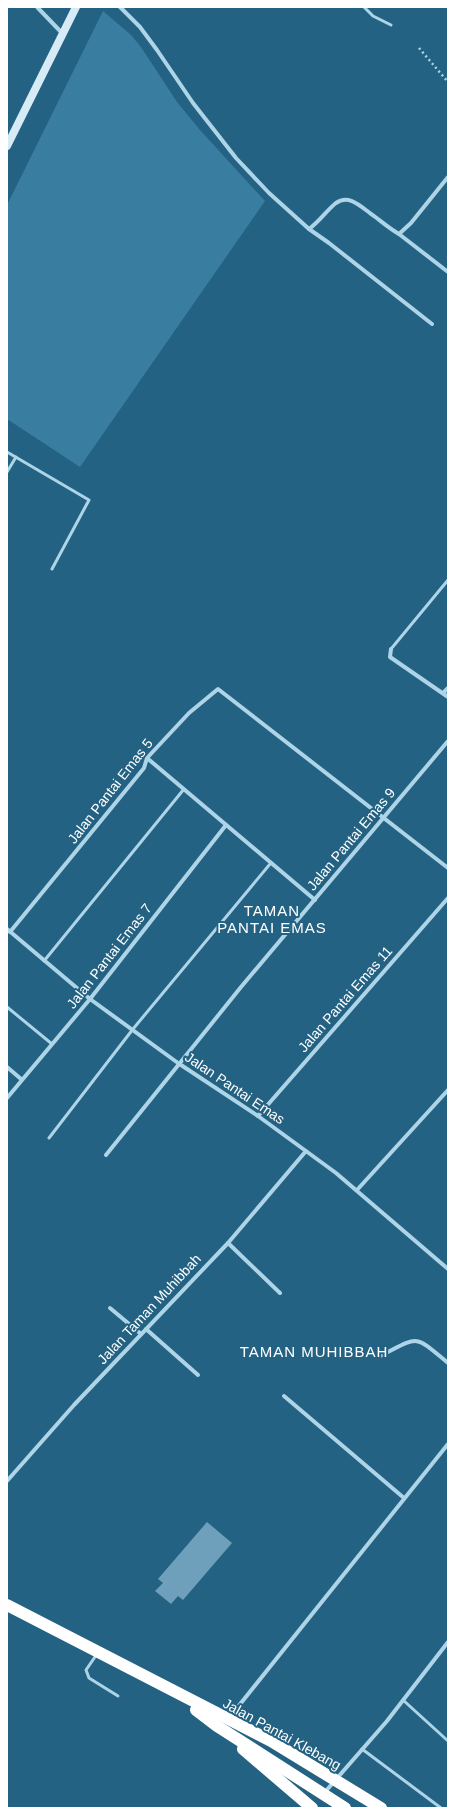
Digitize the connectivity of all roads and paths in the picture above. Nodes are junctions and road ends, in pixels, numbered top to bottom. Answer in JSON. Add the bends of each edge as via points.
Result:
{"nodes":[{"id":1,"x":37,"y":7,"type":"edge"},
{"id":2,"x":76,"y":7,"type":"edge"},
{"id":3,"x":120,"y":7,"type":"edge"},
{"id":4,"x":364,"y":7,"type":"edge"},
{"id":5,"x":391,"y":25,"type":"dead end"},
{"id":6,"x":62,"y":33,"type":"junction"},
{"id":7,"x":419,"y":48,"type":"dead end"},
{"id":8,"x":448,"y":82,"type":"edge"},
{"id":9,"x":7,"y":146,"type":"edge"},
{"id":10,"x":448,"y":177,"type":"edge"},
{"id":11,"x":309,"y":229,"type":"junction"},
{"id":12,"x":399,"y":234,"type":"junction"},
{"id":13,"x":448,"y":272,"type":"edge"},
{"id":14,"x":432,"y":324,"type":"dead end"},
{"id":15,"x":7,"y":452,"type":"edge"},
{"id":16,"x":16,"y":457,"type":"junction"},
{"id":17,"x":7,"y":472,"type":"edge"},
{"id":18,"x":52,"y":569,"type":"dead end"},
{"id":19,"x":448,"y":580,"type":"edge"},
{"id":20,"x":391,"y":649,"type":"joint"},
{"id":21,"x":448,"y":688,"type":"edge"},
{"id":22,"x":443,"y":693,"type":"junction"},
{"id":23,"x":448,"y":697,"type":"edge"},
{"id":24,"x":448,"y":741,"type":"edge"},
{"id":25,"x":147,"y":758,"type":"junction"},
{"id":26,"x":184,"y":789,"type":"junction"},
{"id":27,"x":383,"y":818,"type":"junction"},
{"id":28,"x":226,"y":825,"type":"junction"},
{"id":29,"x":270,"y":864,"type":"junction"},
{"id":30,"x":448,"y":868,"type":"edge"},
{"id":31,"x":448,"y":898,"type":"edge"},
{"id":32,"x":315,"y":900,"type":"junction"},
{"id":33,"x":8,"y":930,"type":"edge"},
{"id":34,"x":44,"y":961,"type":"junction"},
{"id":35,"x":90,"y":999,"type":"junction"},
{"id":36,"x":7,"y":1007,"type":"edge"},
{"id":37,"x":133,"y":1030,"type":"junction"},
{"id":38,"x":52,"y":1044,"type":"junction"},
{"id":39,"x":178,"y":1063,"type":"junction"},
{"id":40,"x":7,"y":1067,"type":"edge"},
{"id":41,"x":21,"y":1079,"type":"junction"},
{"id":42,"x":448,"y":1090,"type":"edge"},
{"id":43,"x":446,"y":1095,"type":"edge"},
{"id":44,"x":7,"y":1098,"type":"edge"},
{"id":45,"x":258,"y":1116,"type":"junction"},
{"id":46,"x":49,"y":1138,"type":"dead end"},
{"id":47,"x":306,"y":1151,"type":"junction"},
{"id":48,"x":106,"y":1155,"type":"dead end"},
{"id":49,"x":357,"y":1190,"type":"junction"},
{"id":50,"x":228,"y":1243,"type":"junction"},
{"id":51,"x":448,"y":1269,"type":"edge"},
{"id":52,"x":280,"y":1293,"type":"dead end"},
{"id":53,"x":110,"y":1308,"type":"dead end"},
{"id":54,"x":146,"y":1329,"type":"junction"},
{"id":55,"x":141,"y":1334,"type":"junction"},
{"id":56,"x":380,"y":1356,"type":"dead end"},
{"id":57,"x":448,"y":1363,"type":"edge"},
{"id":58,"x":198,"y":1375,"type":"dead end"},
{"id":59,"x":284,"y":1396,"type":"dead end"},
{"id":60,"x":448,"y":1444,"type":"edge"},
{"id":61,"x":7,"y":1481,"type":"edge"},
{"id":62,"x":404,"y":1498,"type":"junction"},
{"id":63,"x":7,"y":1605,"type":"edge"},
{"id":64,"x":448,"y":1642,"type":"edge"},
{"id":65,"x":98,"y":1653,"type":"junction"},
{"id":66,"x":118,"y":1696,"type":"dead end"},
{"id":67,"x":403,"y":1700,"type":"junction"},
{"id":68,"x":223,"y":1723,"type":"junction"},
{"id":69,"x":448,"y":1741,"type":"edge"},
{"id":70,"x":362,"y":1749,"type":"junction"},
{"id":71,"x":335,"y":1780,"type":"junction"},
{"id":72,"x":323,"y":1794,"type":"junction"},
{"id":73,"x":312,"y":1808,"type":"edge"},
{"id":74,"x":345,"y":1808,"type":"edge"},
{"id":75,"x":381,"y":1808,"type":"edge"},
{"id":76,"x":441,"y":1808,"type":"edge"}],
"edges":[{"from":1,"to":6,"type":"street"},
{"from":2,"to":6,"type":"main road"},
{"from":3,"to":11,"type":"street","via":[[158,50],[193,103],[236,158],[269,193]]},
{"from":4,"to":5,"type":"lane","via":[[373,16]]},
{"from":6,"to":9,"type":"main road"},
{"from":7,"to":8,"type":"path"},
{"from":10,"to":12,"type":"street"},
{"from":11,"to":12,"type":"street","via":[[336,203],[350,200]]},
{"from":11,"to":14,"type":"street"},
{"from":12,"to":13,"type":"street"},
{"from":15,"to":16,"type":"lane"},
{"from":16,"to":17,"type":"lane"},
{"from":16,"to":18,"type":"lane","via":[[89,500]]},
{"from":19,"to":20,"type":"lane"},
{"from":20,"to":22,"type":"street","via":[[390,657]]},
{"from":21,"to":22,"type":"street"},
{"from":22,"to":23,"type":"street"},
{"from":24,"to":27,"type":"street","name":"Jalan Pantai Emas 9"},
{"from":25,"to":26,"type":"street"},
{"from":25,"to":27,"type":"street","name":"Jalan Pantai Emas 5","via":[[189,713],[218,689]]},
{"from":25,"to":33,"type":"street","name":"Jalan Pantai Emas 5","via":[[144,768]]},
{"from":26,"to":28,"type":"street"},
{"from":26,"to":34,"type":"lane"},
{"from":27,"to":30,"type":"street"},
{"from":27,"to":32,"type":"street","name":"Jalan Pantai Emas 9"},
{"from":28,"to":29,"type":"street"},
{"from":28,"to":35,"type":"street","name":"Jalan Pantai Emas 7"},
{"from":29,"to":32,"type":"street"},
{"from":29,"to":37,"type":"lane"},
{"from":31,"to":45,"type":"street","name":"Jalan Pantai Emas 11"},
{"from":32,"to":39,"type":"street","name":"Jalan Pantai Emas 9"},
{"from":33,"to":34,"type":"street","name":"Jalan Pantai Emas"},
{"from":34,"to":35,"type":"street","name":"Jalan Pantai Emas"},
{"from":35,"to":37,"type":"street","name":"Jalan Pantai Emas"},
{"from":35,"to":38,"type":"street","name":"Jalan Pantai Emas 7"},
{"from":36,"to":38,"type":"lane"},
{"from":37,"to":39,"type":"street","name":"Jalan Pantai Emas"},
{"from":37,"to":46,"type":"lane"},
{"from":38,"to":41,"type":"street","name":"Jalan Pantai Emas 7"},
{"from":39,"to":45,"type":"street","name":"Jalan Pantai Emas"},
{"from":39,"to":48,"type":"street","name":"Jalan Pantai Emas 9"},
{"from":40,"to":41,"type":"street"},
{"from":41,"to":44,"type":"street","name":"Jalan Pantai Emas 7"},
{"from":42,"to":43,"type":"street"},
{"from":43,"to":49,"type":"street"},
{"from":45,"to":47,"type":"street","name":"Jalan Pantai Emas"},
{"from":47,"to":49,"type":"street","name":"Jalan Pantai Emas"},
{"from":47,"to":50,"type":"street","name":"Jalan Taman Muhibbah"},
{"from":49,"to":51,"type":"street","name":"Jalan Pantai Emas"},
{"from":50,"to":52,"type":"street"},
{"from":50,"to":54,"type":"street","name":"Jalan Taman Muhibbah"},
{"from":53,"to":55,"type":"street"},
{"from":54,"to":55,"type":"street","name":"Jalan Taman Muhibbah"},
{"from":54,"to":58,"type":"street"},
{"from":55,"to":61,"type":"street","name":"Jalan Taman Muhibbah"},
{"from":56,"to":57,"type":"street","via":[[411,1340],[417,1340]]},
{"from":59,"to":62,"type":"street"},
{"from":60,"to":62,"type":"street"},
{"from":62,"to":68,"type":"street"},
{"from":63,"to":65,"type":"highway","name":"Jalan Pantai Klebang"},
{"from":64,"to":67,"type":"street"},
{"from":65,"to":66,"type":"lane","via":[[86,1670],[89,1678]]},
{"from":65,"to":68,"type":"highway","name":"Jalan Pantai Klebang","via":[[167,1688]]},
{"from":67,"to":69,"type":"lane"},
{"from":67,"to":70,"type":"street"},
{"from":68,"to":71,"type":"highway","name":"Jalan Pantai Klebang","via":[[271,1741]]},
{"from":68,"to":72,"type":"highway","name":"Jalan Pantai Klebang"},
{"from":68,"to":73,"type":"highway","via":[[262,1766]]},
{"from":70,"to":71,"type":"street"},
{"from":70,"to":76,"type":"lane"},
{"from":71,"to":72,"type":"street"},
{"from":71,"to":75,"type":"highway","name":"Jalan Pantai Klebang"},
{"from":72,"to":74,"type":"highway","name":"Jalan Pantai Klebang"}]}
